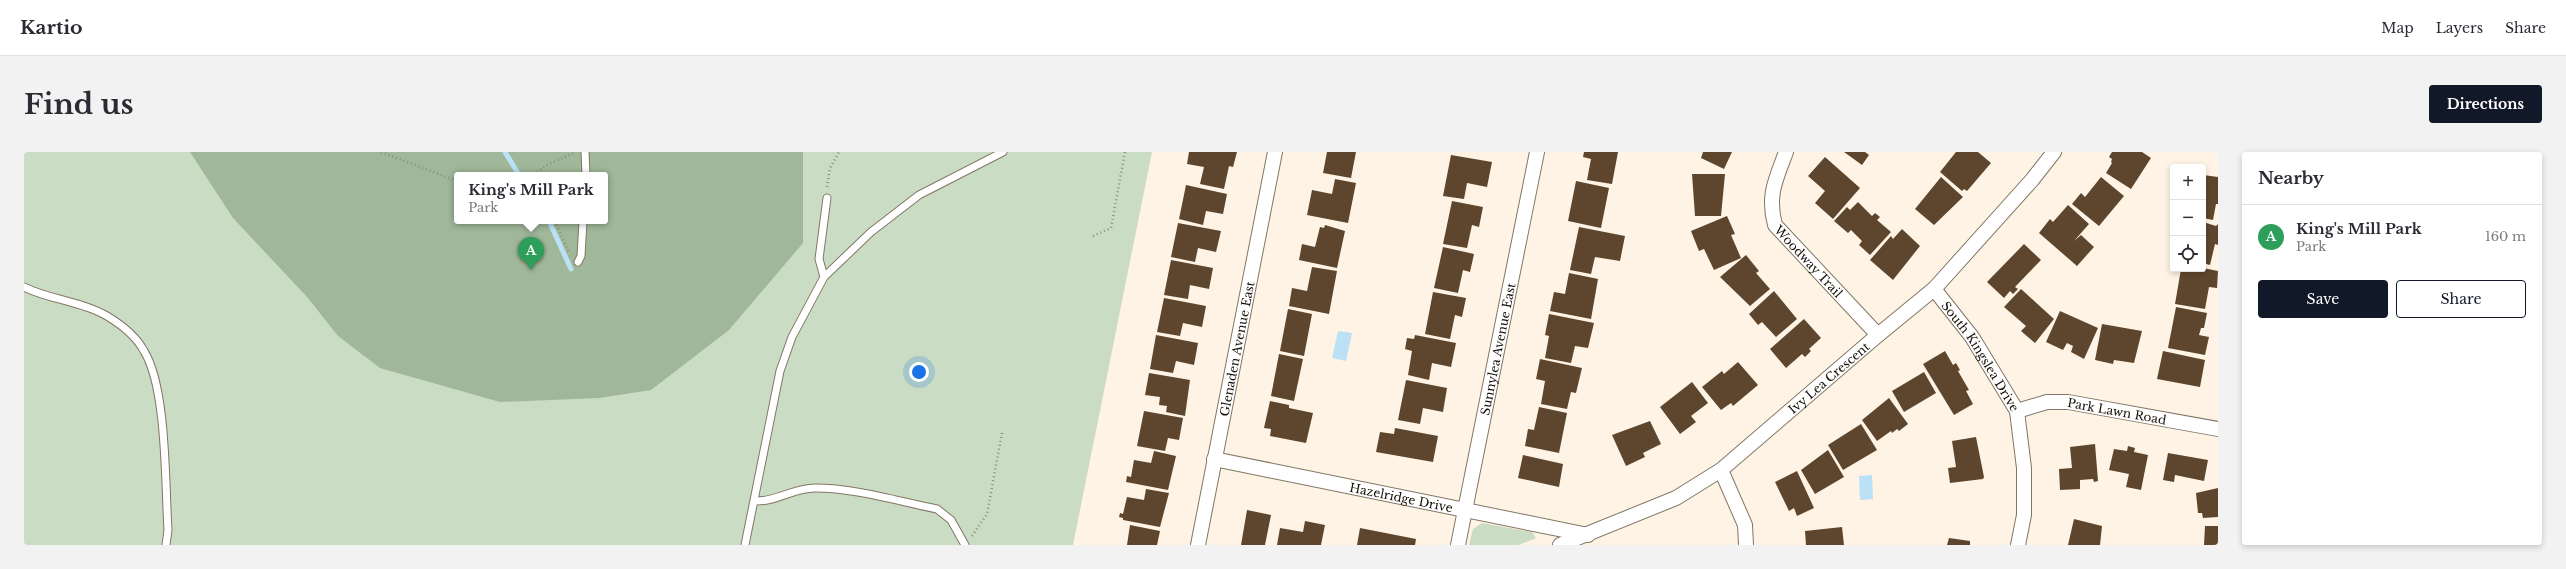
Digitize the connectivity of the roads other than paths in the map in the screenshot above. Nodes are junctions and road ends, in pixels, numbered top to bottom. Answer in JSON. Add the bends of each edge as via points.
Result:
{"nodes":[{"id":1,"x":585,"y":152,"type":"edge"},
{"id":2,"x":1003,"y":152,"type":"edge"},
{"id":3,"x":1275,"y":152,"type":"edge"},
{"id":4,"x":1537,"y":152,"type":"edge"},
{"id":5,"x":1786,"y":152,"type":"edge"},
{"id":6,"x":2054,"y":152,"type":"edge"},
{"id":7,"x":586,"y":172,"type":"edge"},
{"id":8,"x":827,"y":198,"type":"road end"},
{"id":9,"x":583,"y":224,"type":"edge"},
{"id":10,"x":578,"y":262,"type":"dead end"},
{"id":11,"x":824,"y":277,"type":"junction"},
{"id":12,"x":24,"y":287,"type":"edge"},
{"id":13,"x":1934,"y":290,"type":"junction"},
{"id":14,"x":1878,"y":335,"type":"junction"},
{"id":15,"x":2017,"y":411,"type":"junction"},
{"id":16,"x":2218,"y":428,"type":"edge"},
{"id":17,"x":1214,"y":459,"type":"junction"},
{"id":18,"x":1721,"y":470,"type":"junction"},
{"id":19,"x":755,"y":501,"type":"junction"},
{"id":20,"x":1465,"y":510,"type":"junction"},
{"id":21,"x":1588,"y":535,"type":"junction"},
{"id":22,"x":965,"y":544,"type":"edge"},
{"id":23,"x":166,"y":545,"type":"edge"},
{"id":24,"x":745,"y":545,"type":"edge"},
{"id":25,"x":1198,"y":545,"type":"edge"},
{"id":26,"x":1458,"y":545,"type":"edge"},
{"id":27,"x":1560,"y":545,"type":"edge"},
{"id":28,"x":1746,"y":545,"type":"edge"},
{"id":29,"x":2018,"y":545,"type":"edge"}],
"edges":[{"from":1,"to":7,"type":"lane"},
{"from":2,"to":11,"type":"lane","via":[[919,195],[871,232]]},
{"from":3,"to":17,"type":"street","name":"Glenaden Avenue East"},
{"from":4,"to":20,"type":"street","name":"Sunnylea Avenue East"},
{"from":5,"to":14,"type":"street","name":"Woodway Trail","via":[[1772,188],[1770,207],[1775,225]]},
{"from":6,"to":13,"type":"street","name":"Ivy Lea Crescent"},
{"from":8,"to":11,"type":"lane","via":[[819,259]]},
{"from":9,"to":10,"type":"lane","via":[[581,256]]},
{"from":11,"to":19,"type":"lane","via":[[792,337],[780,371]]},
{"from":12,"to":23,"type":"lane","via":[[105,315],[133,336],[145,352],[157,381],[160,408],[168,530]]},
{"from":13,"to":14,"type":"street","name":"Ivy Lea Crescent"},
{"from":13,"to":15,"type":"street","name":"South Kingslea Drive","via":[[1972,337]]},
{"from":14,"to":18,"type":"street","name":"Ivy Lea Crescent"},
{"from":15,"to":16,"type":"street","name":"Park Lawn Road","via":[[2047,402],[2068,402]]},
{"from":15,"to":29,"type":"street","name":"South Kingslea Drive","via":[[2024,468],[2024,515]]},
{"from":17,"to":20,"type":"street","name":"Hazelridge Drive"},
{"from":17,"to":25,"type":"street","name":"Glenaden Avenue East"},
{"from":18,"to":21,"type":"street","name":"Ivy Lea Crescent","via":[[1676,498]]},
{"from":18,"to":28,"type":"street","via":[[1745,525]]},
{"from":19,"to":22,"type":"lane","via":[[767,502],[792,492],[813,488],[868,495],[937,509],[951,520]]},
{"from":19,"to":24,"type":"lane"},
{"from":20,"to":21,"type":"street","name":"Hazelridge Drive"},
{"from":20,"to":26,"type":"street","name":"Sunnylea Avenue East"},
{"from":21,"to":27,"type":"street","name":"Ivy Lea Crescent"}]}
